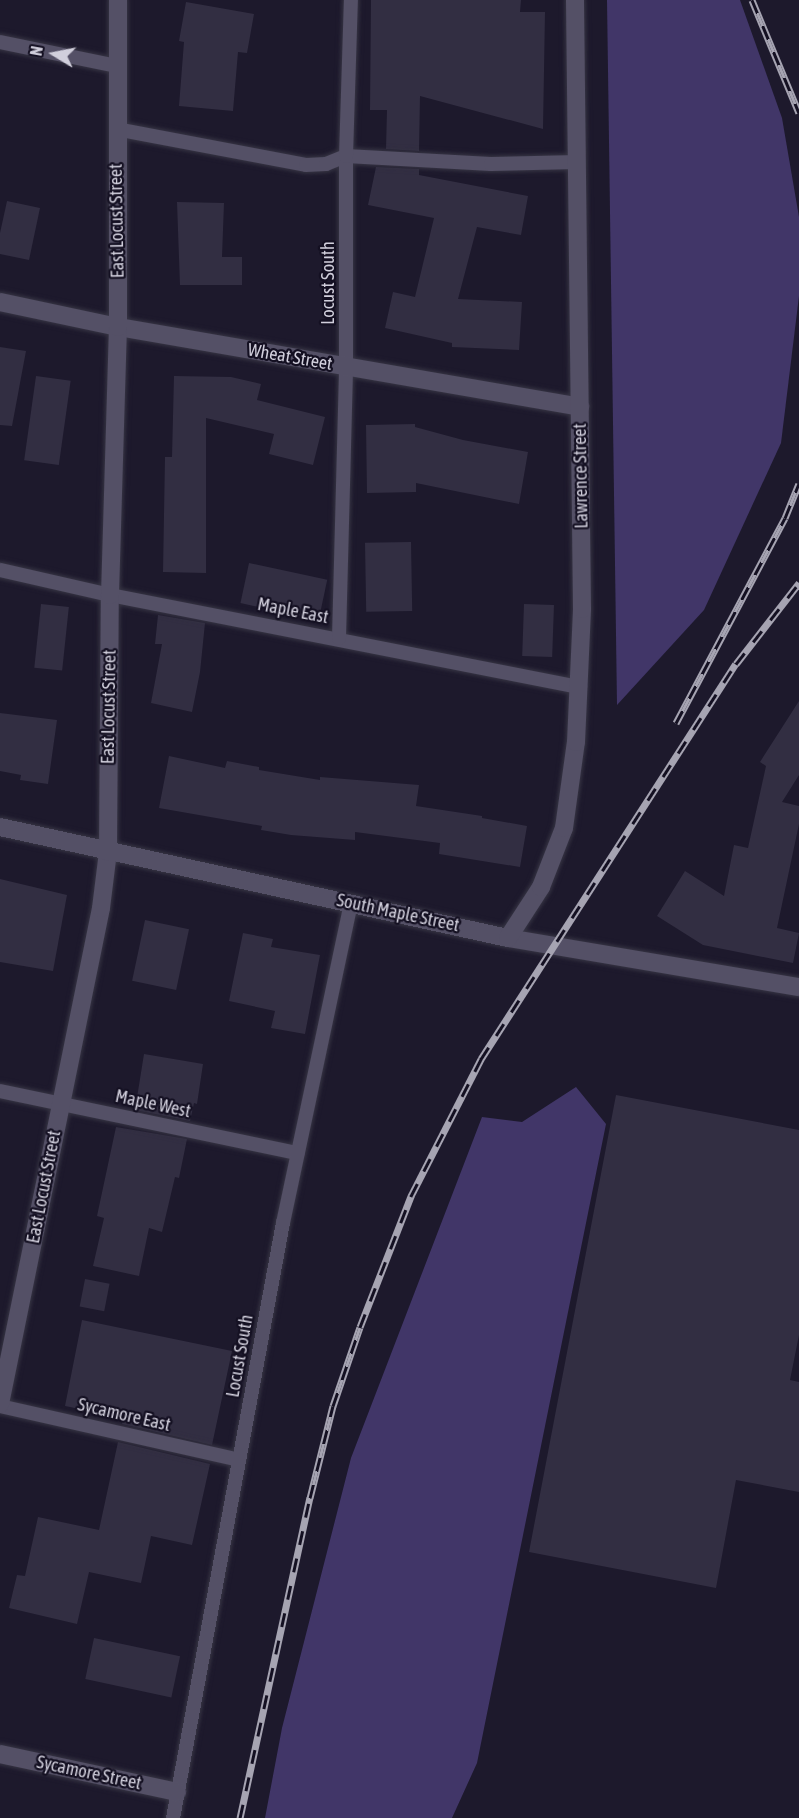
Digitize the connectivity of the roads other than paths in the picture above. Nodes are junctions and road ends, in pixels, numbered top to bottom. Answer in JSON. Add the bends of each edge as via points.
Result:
{"nodes":[{"id":1,"x":118,"y":0,"type":"edge"},
{"id":2,"x":351,"y":0,"type":"edge"},
{"id":3,"x":575,"y":0,"type":"edge"},
{"id":4,"x":0,"y":42,"type":"edge"},
{"id":5,"x":117,"y":66,"type":"junction"},
{"id":6,"x":116,"y":129,"type":"junction"},
{"id":7,"x":346,"y":156,"type":"junction"},
{"id":8,"x":577,"y":162,"type":"junction"},
{"id":9,"x":0,"y":302,"type":"edge"},
{"id":10,"x":118,"y":327,"type":"junction"},
{"id":11,"x":346,"y":366,"type":"junction"},
{"id":12,"x":580,"y":407,"type":"junction"},
{"id":13,"x":0,"y":570,"type":"edge"},
{"id":14,"x":110,"y":595,"type":"junction"},
{"id":15,"x":339,"y":638,"type":"junction"},
{"id":16,"x":580,"y":687,"type":"junction"},
{"id":17,"x":0,"y":826,"type":"edge"},
{"id":18,"x":108,"y":852,"type":"junction"},
{"id":19,"x":351,"y":903,"type":"junction"},
{"id":20,"x":508,"y":938,"type":"junction"},
{"id":21,"x":799,"y":987,"type":"edge"},
{"id":22,"x":0,"y":1091,"type":"edge"},
{"id":23,"x":60,"y":1104,"type":"junction"},
{"id":24,"x":298,"y":1153,"type":"junction"},
{"id":25,"x":4,"y":1365,"type":"edge"},
{"id":26,"x":0,"y":1405,"type":"edge"},
{"id":27,"x":239,"y":1460,"type":"junction"},
{"id":28,"x":0,"y":1754,"type":"edge"},
{"id":29,"x":177,"y":1792,"type":"junction"},
{"id":30,"x":172,"y":1818,"type":"edge"}],
"edges":[{"from":1,"to":5,"type":"street","name":"East Locust Street"},
{"from":2,"to":7,"type":"lane","name":"Locust South"},
{"from":3,"to":8,"type":"street","name":"Lawrence Street"},
{"from":4,"to":5,"type":"lane"},
{"from":5,"to":6,"type":"street","name":"East Locust Street"},
{"from":6,"to":7,"type":"lane","via":[[306,165],[326,164]]},
{"from":6,"to":10,"type":"street","name":"East Locust Street"},
{"from":7,"to":8,"type":"lane","via":[[491,164]]},
{"from":7,"to":11,"type":"lane","name":"Locust South"},
{"from":8,"to":12,"type":"street","name":"Lawrence Street"},
{"from":9,"to":10,"type":"street","name":"Wheat Street"},
{"from":10,"to":11,"type":"street","name":"Wheat Street"},
{"from":10,"to":14,"type":"street","name":"East Locust Street"},
{"from":11,"to":12,"type":"street","name":"Wheat Street"},
{"from":11,"to":15,"type":"lane","name":"Locust South"},
{"from":12,"to":16,"type":"street","name":"Lawrence Street"},
{"from":13,"to":14,"type":"lane","name":"Maple East"},
{"from":14,"to":15,"type":"lane","name":"Maple East"},
{"from":14,"to":18,"type":"street","name":"East Locust Street"},
{"from":15,"to":16,"type":"lane","name":"Maple East"},
{"from":16,"to":20,"type":"street","name":"Lawrence Street","via":[[564,828],[541,887]]},
{"from":17,"to":18,"type":"street","name":"South Maple Street"},
{"from":18,"to":19,"type":"street","name":"South Maple Street"},
{"from":18,"to":23,"type":"street","name":"East Locust Street","via":[[101,908]]},
{"from":19,"to":20,"type":"street","name":"South Maple Street"},
{"from":19,"to":24,"type":"lane","name":"Locust South"},
{"from":20,"to":21,"type":"street","name":"South Maple Street"},
{"from":22,"to":23,"type":"lane","name":"Maple West"},
{"from":23,"to":24,"type":"lane","name":"Maple West"},
{"from":23,"to":25,"type":"street","name":"East Locust Street"},
{"from":24,"to":27,"type":"lane","name":"Locust South"},
{"from":25,"to":26,"type":"street","name":"East Locust Street"},
{"from":26,"to":27,"type":"lane","name":"Sycamore East"},
{"from":27,"to":29,"type":"lane","name":"Locust South"},
{"from":28,"to":29,"type":"street","name":"Sycamore Street"},
{"from":29,"to":30,"type":"lane","name":"Locust South"}]}
